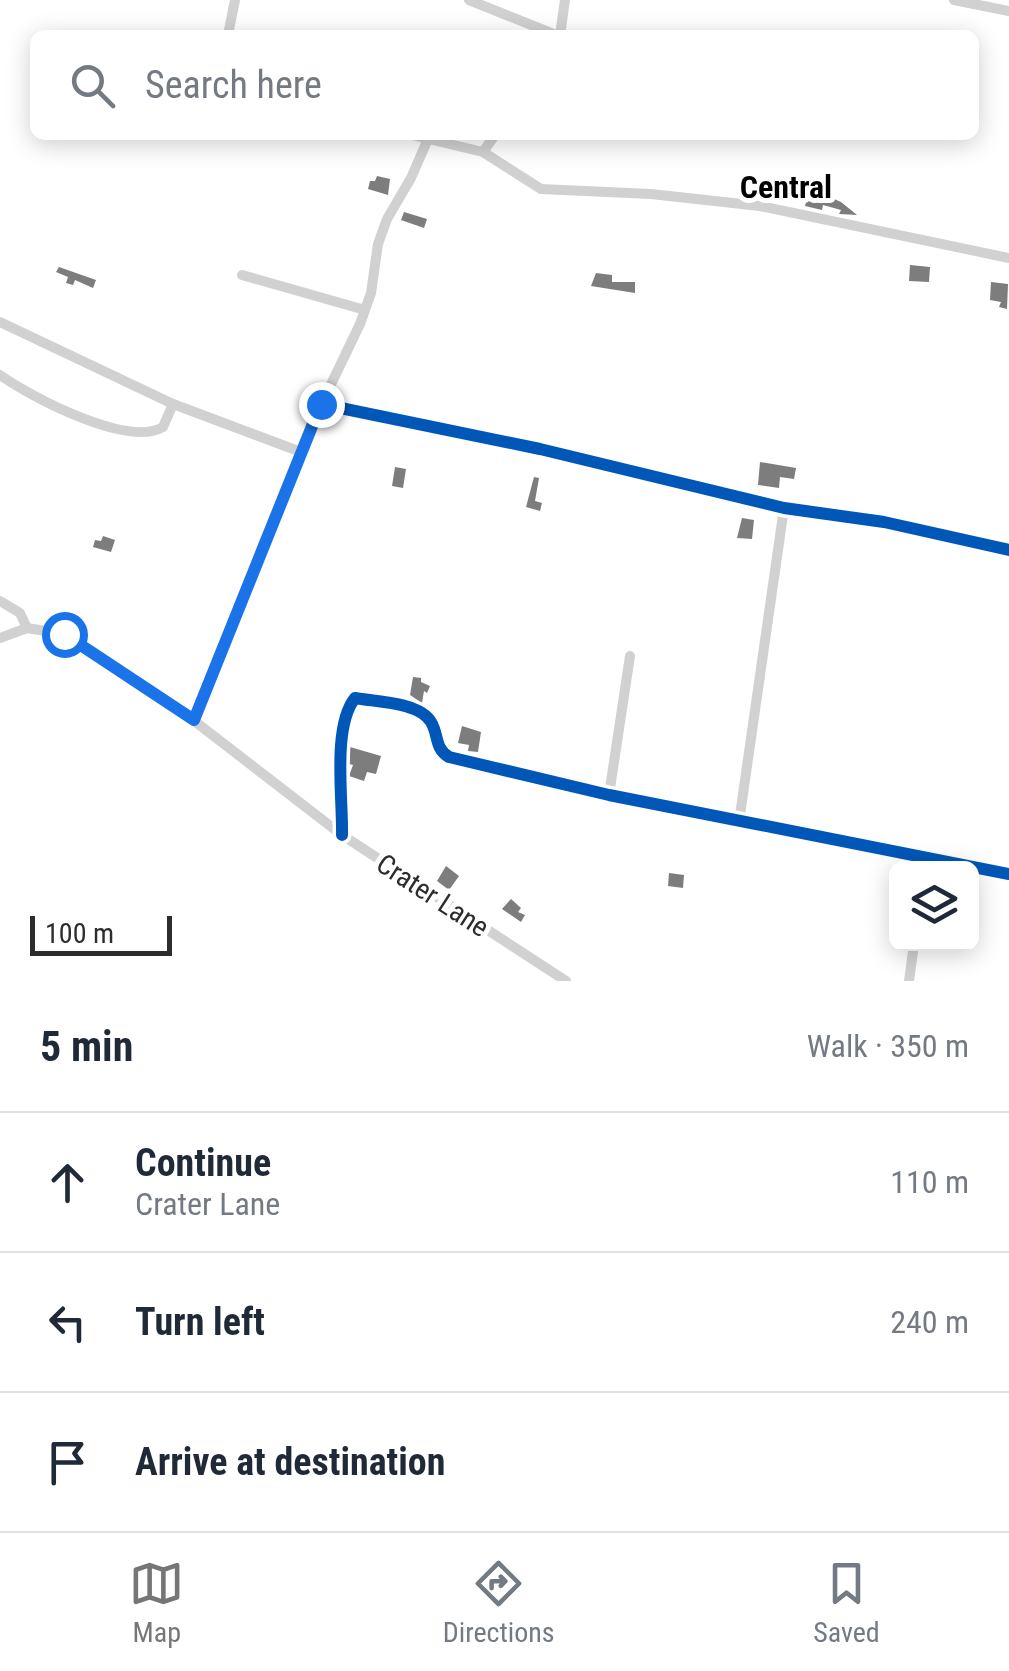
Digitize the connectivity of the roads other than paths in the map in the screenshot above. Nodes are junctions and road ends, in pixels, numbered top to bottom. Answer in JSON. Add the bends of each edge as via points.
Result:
{"nodes":[{"id":1,"x":235,"y":0,"type":"edge"},
{"id":2,"x":469,"y":0,"type":"edge"},
{"id":3,"x":564,"y":0,"type":"edge"},
{"id":4,"x":954,"y":0,"type":"edge"},
{"id":5,"x":504,"y":5,"type":"edge"},
{"id":6,"x":1009,"y":12,"type":"edge"},
{"id":7,"x":229,"y":30,"type":"edge"},
{"id":8,"x":549,"y":30,"type":"edge"},
{"id":9,"x":559,"y":30,"type":"edge"},
{"id":10,"x":428,"y":140,"type":"joint"},
{"id":11,"x":491,"y":140,"type":"edge"},
{"id":12,"x":483,"y":152,"type":"junction"},
{"id":13,"x":1009,"y":258,"type":"edge"},
{"id":14,"x":242,"y":275,"type":"dead end"},
{"id":15,"x":365,"y":310,"type":"junction"},
{"id":16,"x":0,"y":322,"type":"edge"},
{"id":17,"x":0,"y":376,"type":"edge"},
{"id":18,"x":173,"y":404,"type":"junction"},
{"id":19,"x":321,"y":404,"type":"junction"},
{"id":20,"x":300,"y":452,"type":"junction"},
{"id":21,"x":784,"y":508,"type":"junction"},
{"id":22,"x":1009,"y":550,"type":"edge"},
{"id":23,"x":0,"y":601,"type":"edge"},
{"id":24,"x":27,"y":628,"type":"junction"},
{"id":25,"x":0,"y":638,"type":"edge"},
{"id":26,"x":630,"y":656,"type":"dead end"},
{"id":27,"x":194,"y":720,"type":"junction"},
{"id":28,"x":610,"y":795,"type":"junction"},
{"id":29,"x":739,"y":822,"type":"junction"},
{"id":30,"x":342,"y":835,"type":"junction"},
{"id":31,"x":915,"y":861,"type":"edge"},
{"id":32,"x":979,"y":870,"type":"edge"},
{"id":33,"x":1009,"y":874,"type":"edge"},
{"id":34,"x":913,"y":951,"type":"edge"},
{"id":35,"x":566,"y":981,"type":"edge"},
{"id":36,"x":909,"y":981,"type":"edge"}],
"edges":[{"from":1,"to":7,"type":"street"},
{"from":2,"to":5,"type":"street"},
{"from":3,"to":9,"type":"street"},
{"from":4,"to":6,"type":"street"},
{"from":5,"to":8,"type":"street"},
{"from":10,"to":12,"type":"street"},
{"from":10,"to":15,"type":"street","via":[[383,232]]},
{"from":11,"to":12,"type":"street"},
{"from":12,"to":13,"type":"street","via":[[541,189],[760,206]]},
{"from":14,"to":15,"type":"street"},
{"from":15,"to":19,"type":"street"},
{"from":16,"to":18,"type":"street"},
{"from":17,"to":18,"type":"street","via":[[59,409],[144,433],[163,427]]},
{"from":18,"to":20,"type":"street"},
{"from":19,"to":20,"type":"street"},
{"from":19,"to":21,"type":"street"},
{"from":20,"to":27,"type":"street"},
{"from":21,"to":22,"type":"street"},
{"from":21,"to":29,"type":"street"},
{"from":23,"to":24,"type":"street","via":[[20,612]]},
{"from":24,"to":25,"type":"street"},
{"from":24,"to":27,"type":"street","name":"Crater Lane","via":[[64,634]]},
{"from":26,"to":28,"type":"street"},
{"from":27,"to":30,"type":"street","name":"Crater Lane"},
{"from":28,"to":29,"type":"street"},
{"from":28,"to":30,"type":"street","via":[[449,756],[420,711],[356,698],[342,740]]},
{"from":29,"to":31,"type":"street"},
{"from":30,"to":35,"type":"street","name":"Crater Lane"},
{"from":32,"to":33,"type":"street"},
{"from":34,"to":36,"type":"street"}]}
